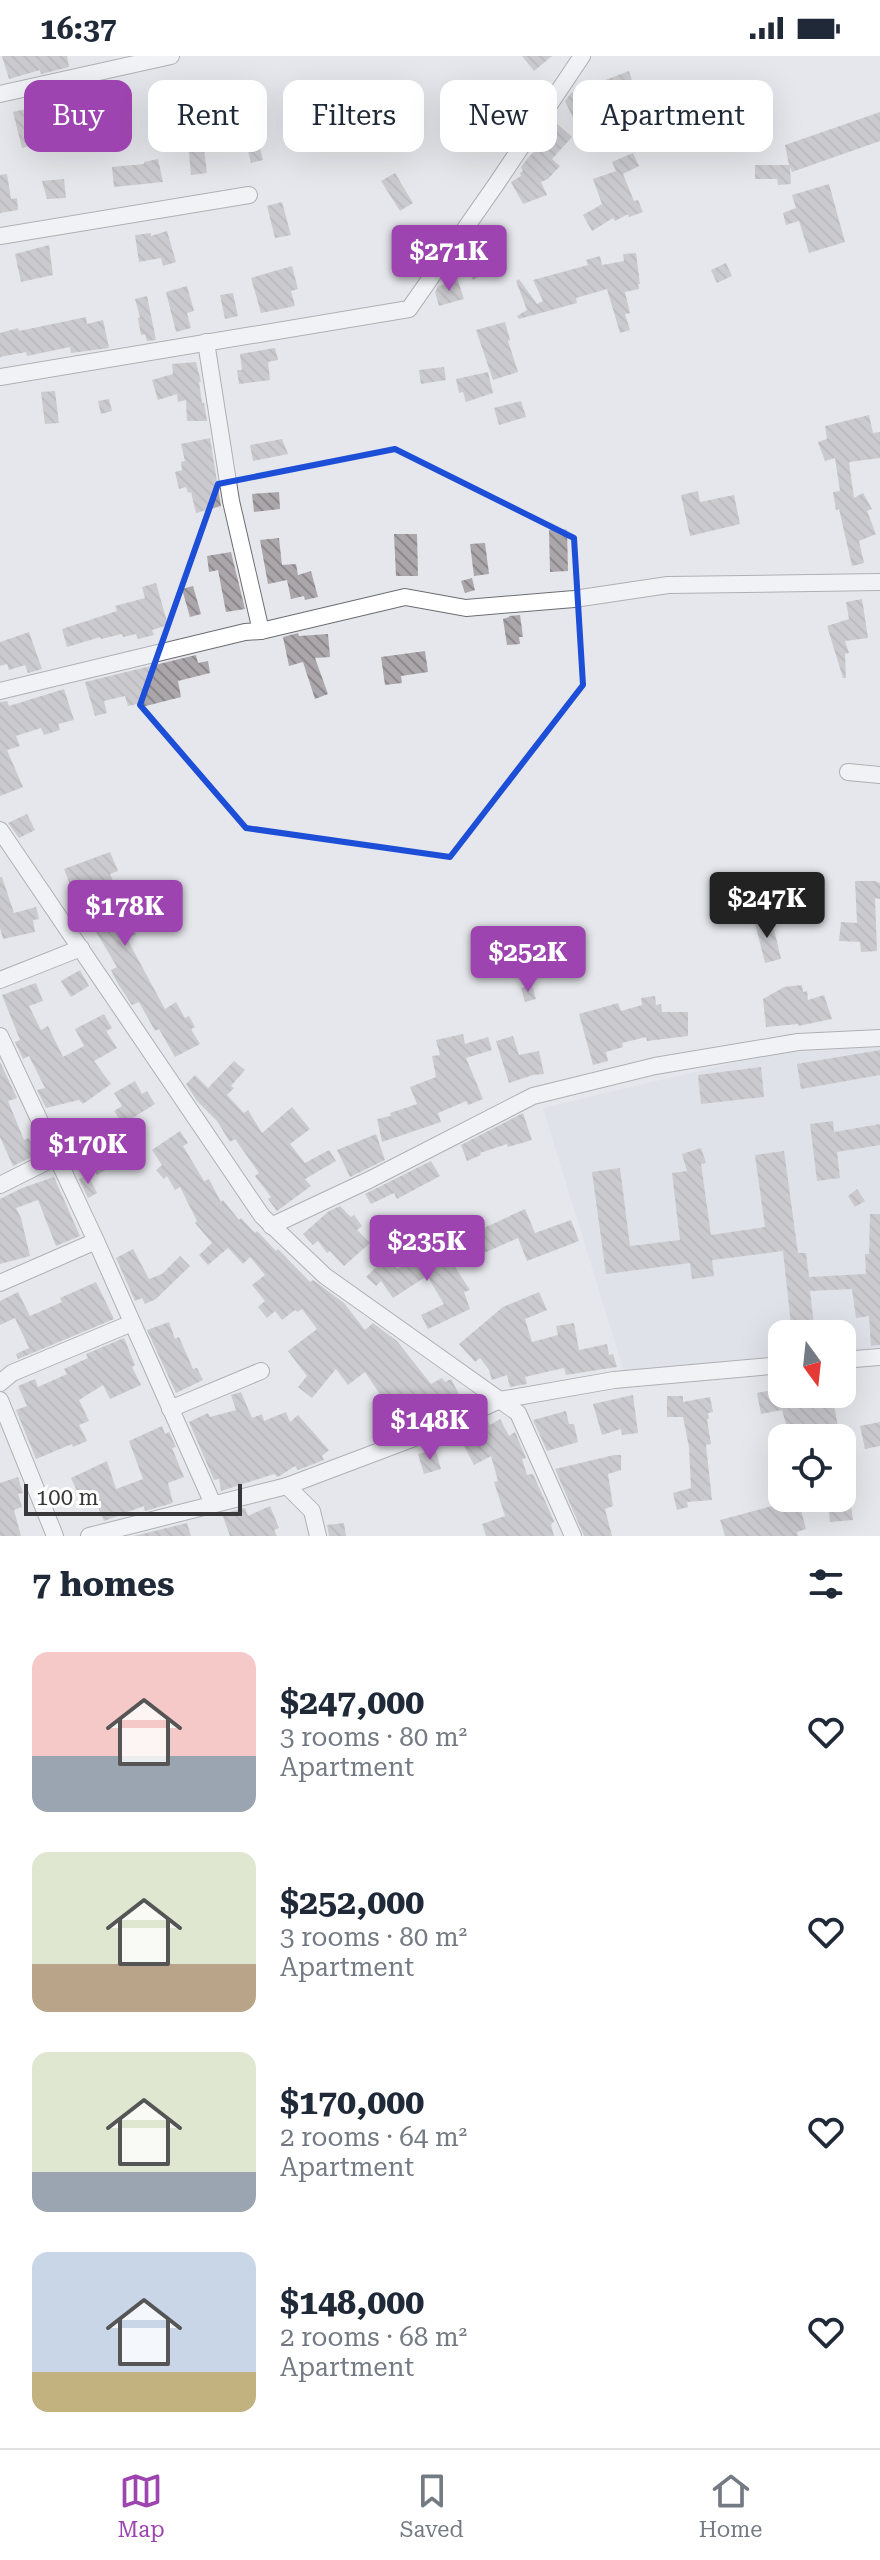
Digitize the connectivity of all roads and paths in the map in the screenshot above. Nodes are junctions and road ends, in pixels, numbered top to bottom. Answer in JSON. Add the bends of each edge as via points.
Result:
{"nodes":[{"id":1,"x":171,"y":56,"type":"edge"},
{"id":2,"x":582,"y":56,"type":"edge"},
{"id":3,"x":0,"y":94,"type":"edge"},
{"id":4,"x":249,"y":195,"type":"dead end"},
{"id":5,"x":0,"y":236,"type":"edge"},
{"id":6,"x":206,"y":342,"type":"junction"},
{"id":7,"x":0,"y":377,"type":"edge"},
{"id":8,"x":880,"y":582,"type":"edge"},
{"id":9,"x":261,"y":631,"type":"junction"},
{"id":10,"x":0,"y":691,"type":"edge"},
{"id":11,"x":848,"y":772,"type":"dead end"},
{"id":12,"x":880,"y":775,"type":"edge"},
{"id":13,"x":0,"y":830,"type":"edge"},
{"id":14,"x":81,"y":948,"type":"junction"},
{"id":15,"x":0,"y":980,"type":"edge"},
{"id":16,"x":0,"y":1036,"type":"edge"},
{"id":17,"x":880,"y":1038,"type":"edge"},
{"id":18,"x":56,"y":1157,"type":"junction"},
{"id":19,"x":0,"y":1185,"type":"edge"},
{"id":20,"x":271,"y":1226,"type":"junction"},
{"id":21,"x":96,"y":1241,"type":"junction"},
{"id":22,"x":0,"y":1283,"type":"edge"},
{"id":23,"x":132,"y":1323,"type":"junction"},
{"id":24,"x":880,"y":1357,"type":"edge"},
{"id":25,"x":856,"y":1359,"type":"edge"},
{"id":26,"x":768,"y":1366,"type":"edge"},
{"id":27,"x":261,"y":1371,"type":"dead end"},
{"id":28,"x":0,"y":1383,"type":"edge"},
{"id":29,"x":0,"y":1400,"type":"edge"},
{"id":30,"x":500,"y":1400,"type":"junction"},
{"id":31,"x":170,"y":1409,"type":"junction"},
{"id":32,"x":287,"y":1486,"type":"junction"},
{"id":33,"x":213,"y":1504,"type":"junction"},
{"id":34,"x":55,"y":1536,"type":"edge"},
{"id":35,"x":89,"y":1536,"type":"edge"},
{"id":36,"x":318,"y":1536,"type":"edge"},
{"id":37,"x":573,"y":1536,"type":"edge"}],
"edges":[{"from":1,"to":3,"type":"street"},
{"from":2,"to":6,"type":"street","via":[[409,309]]},
{"from":4,"to":5,"type":"street"},
{"from":6,"to":7,"type":"street"},
{"from":6,"to":9,"type":"street","via":[[231,501]]},
{"from":8,"to":9,"type":"street","via":[[668,585],[466,608],[405,597]]},
{"from":9,"to":10,"type":"street"},
{"from":11,"to":12,"type":"street"},
{"from":13,"to":14,"type":"street"},
{"from":14,"to":15,"type":"street"},
{"from":14,"to":20,"type":"street"},
{"from":16,"to":18,"type":"street"},
{"from":17,"to":20,"type":"street","via":[[798,1042],[655,1066],[533,1096]]},
{"from":18,"to":19,"type":"street"},
{"from":18,"to":21,"type":"street"},
{"from":20,"to":30,"type":"street","via":[[325,1276]]},
{"from":21,"to":22,"type":"street"},
{"from":21,"to":23,"type":"street"},
{"from":23,"to":28,"type":"street","via":[[12,1373]]},
{"from":23,"to":31,"type":"street"},
{"from":24,"to":25,"type":"street"},
{"from":26,"to":30,"type":"street","via":[[614,1380]]},
{"from":27,"to":31,"type":"street"},
{"from":29,"to":34,"type":"street"},
{"from":30,"to":32,"type":"street"},
{"from":30,"to":37,"type":"street","via":[[518,1413]]},
{"from":31,"to":33,"type":"street"},
{"from":32,"to":33,"type":"street"},
{"from":32,"to":36,"type":"street","via":[[312,1511]]},
{"from":33,"to":35,"type":"street"}]}
